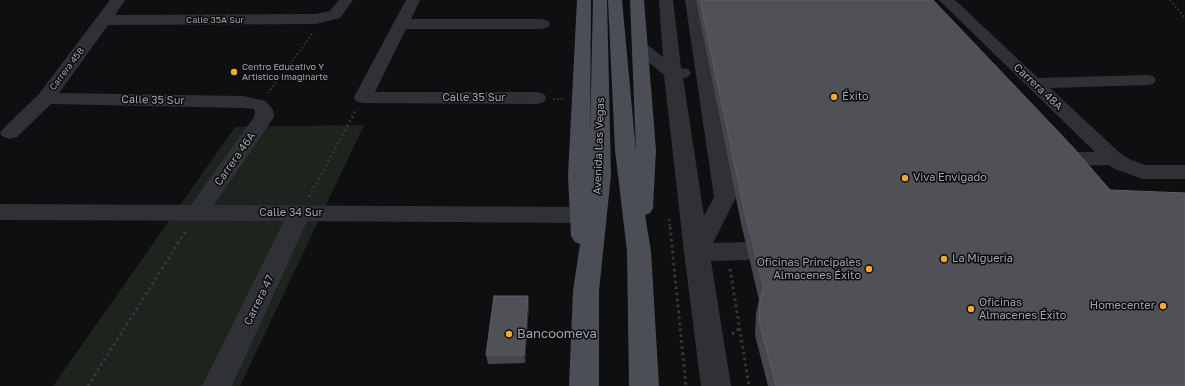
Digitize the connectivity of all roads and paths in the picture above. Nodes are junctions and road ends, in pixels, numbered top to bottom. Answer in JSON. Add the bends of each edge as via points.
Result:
{"nodes":[{"id":1,"x":118,"y":0,"type":"edge"},
{"id":2,"x":346,"y":0,"type":"edge"},
{"id":3,"x":413,"y":0,"type":"edge"},
{"id":4,"x":616,"y":0,"type":"edge"},
{"id":5,"x":666,"y":0,"type":"edge"},
{"id":6,"x":692,"y":0,"type":"edge"},
{"id":7,"x":946,"y":0,"type":"edge"},
{"id":8,"x":1170,"y":0,"type":"edge"},
{"id":9,"x":589,"y":1,"type":"edge"},
{"id":10,"x":635,"y":1,"type":"edge"},
{"id":11,"x":326,"y":18,"type":"junction"},
{"id":12,"x":1185,"y":18,"type":"edge"},
{"id":13,"x":104,"y":20,"type":"junction"},
{"id":14,"x":608,"y":22,"type":"junction"},
{"id":15,"x":400,"y":24,"type":"junction"},
{"id":16,"x":542,"y":24,"type":"dead end"},
{"id":17,"x":640,"y":48,"type":"junction"},
{"id":18,"x":673,"y":73,"type":"junction"},
{"id":19,"x":703,"y":74,"type":"junction"},
{"id":20,"x":1147,"y":80,"type":"dead end"},
{"id":21,"x":1034,"y":83,"type":"junction"},
{"id":22,"x":363,"y":97,"type":"junction"},
{"id":23,"x":46,"y":98,"type":"junction"},
{"id":24,"x":537,"y":98,"type":"dead end"},
{"id":25,"x":259,"y":105,"type":"junction"},
{"id":26,"x":10,"y":133,"type":"dead end"},
{"id":27,"x":1062,"y":158,"type":"edge"},
{"id":28,"x":1113,"y":158,"type":"junction"},
{"id":29,"x":1185,"y":172,"type":"edge"},
{"id":30,"x":0,"y":212,"type":"edge"},
{"id":31,"x":198,"y":213,"type":"junction"},
{"id":32,"x":300,"y":213,"type":"junction"},
{"id":33,"x":581,"y":215,"type":"junction"},
{"id":34,"x":639,"y":251,"type":"junction"},
{"id":35,"x":696,"y":252,"type":"junction"},
{"id":36,"x":737,"y":252,"type":"joint"},
{"id":37,"x":586,"y":291,"type":"junction"},
{"id":38,"x":88,"y":386,"type":"edge"},
{"id":39,"x":217,"y":386,"type":"edge"},
{"id":40,"x":584,"y":386,"type":"edge"},
{"id":41,"x":644,"y":386,"type":"edge"},
{"id":42,"x":716,"y":386,"type":"edge"},
{"id":43,"x":749,"y":386,"type":"edge"}],
"edges":[{"from":1,"to":13,"type":"street","name":"Carrera 45B"},
{"from":2,"to":11,"type":"street","via":[[335,15]]},
{"from":3,"to":15,"type":"street"},
{"from":4,"to":14,"type":"main road","name":"Avenida Las Vegas"},
{"from":5,"to":18,"type":"street"},
{"from":6,"to":19,"type":"street"},
{"from":7,"to":21,"type":"street","name":"Carrera 48A"},
{"from":8,"to":12,"type":"path"},
{"from":9,"to":14,"type":"main road","name":"Avenida Las Vegas"},
{"from":9,"to":33,"type":"main road","name":"Avenida Las Vegas","via":[[579,176]]},
{"from":10,"to":17,"type":"main road","name":"Avenida Las Vegas"},
{"from":11,"to":13,"type":"street","name":"Calle 35A Sur"},
{"from":11,"to":25,"type":"path"},
{"from":13,"to":23,"type":"street","name":"Carrera 45B"},
{"from":14,"to":34,"type":"main road","name":"Avenida Las Vegas"},
{"from":14,"to":37,"type":"main road","name":"Avenida Las Vegas","via":[[600,175]]},
{"from":15,"to":16,"type":"street"},
{"from":15,"to":22,"type":"street"},
{"from":17,"to":18,"type":"street"},
{"from":17,"to":34,"type":"main road","name":"Avenida Las Vegas","via":[[646,150]]},
{"from":18,"to":19,"type":"street"},
{"from":18,"to":35,"type":"street"},
{"from":19,"to":35,"type":"street","via":[[725,197]]},
{"from":20,"to":21,"type":"street"},
{"from":21,"to":28,"type":"street","name":"Carrera 48A"},
{"from":22,"to":24,"type":"street","name":"Calle 35 Sur"},
{"from":22,"to":32,"type":"path"},
{"from":23,"to":25,"type":"street","name":"Calle 35 Sur","via":[[243,102]]},
{"from":23,"to":26,"type":"street","name":"Carrera 45B"},
{"from":25,"to":31,"type":"street","name":"Carrera 46A","via":[[264,110],[264,117]]},
{"from":27,"to":28,"type":"street"},
{"from":28,"to":29,"type":"street","name":"Carrera 48A","via":[[1134,169],[1155,173]]},
{"from":30,"to":31,"type":"street","name":"Calle 34 Sur"},
{"from":31,"to":32,"type":"street","name":"Calle 34 Sur"},
{"from":31,"to":38,"type":"path"},
{"from":32,"to":33,"type":"street","name":"Calle 34 Sur"},
{"from":32,"to":39,"type":"street","name":"Carrera 47"},
{"from":33,"to":37,"type":"main road","name":"Avenida Las Vegas"},
{"from":34,"to":41,"type":"main road","name":"Avenida Las Vegas"},
{"from":35,"to":36,"type":"street"},
{"from":35,"to":42,"type":"street"},
{"from":36,"to":43,"type":"path"},
{"from":37,"to":40,"type":"main road","name":"Avenida Las Vegas"}]}
